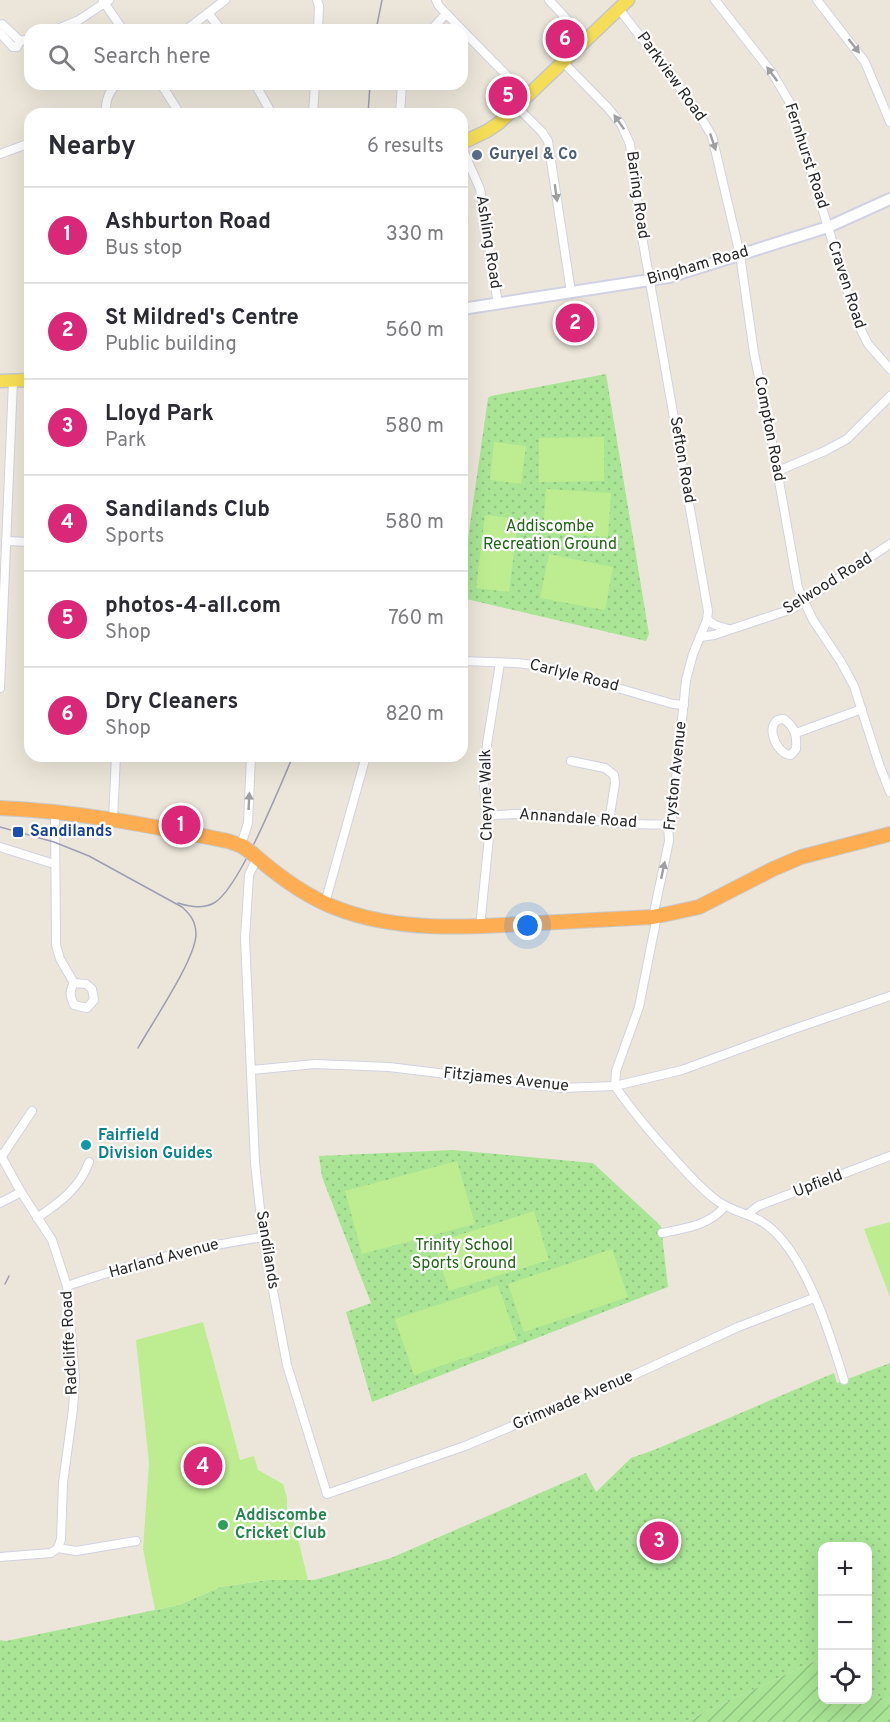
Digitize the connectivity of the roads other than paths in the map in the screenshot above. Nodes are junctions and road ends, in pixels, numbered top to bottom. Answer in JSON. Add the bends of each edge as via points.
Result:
{"nodes":[{"id":1,"x":225,"y":0,"type":"edge"},
{"id":2,"x":317,"y":0,"type":"edge"},
{"id":3,"x":436,"y":0,"type":"edge"},
{"id":4,"x":549,"y":0,"type":"edge"},
{"id":5,"x":715,"y":0,"type":"edge"},
{"id":6,"x":817,"y":0,"type":"edge"},
{"id":7,"x":105,"y":1,"type":"edge"},
{"id":8,"x":623,"y":4,"type":"edge"},
{"id":9,"x":208,"y":13,"type":"junction"},
{"id":10,"x":446,"y":14,"type":"junction"},
{"id":11,"x":0,"y":24,"type":"edge"},
{"id":12,"x":69,"y":24,"type":"edge"},
{"id":13,"x":119,"y":24,"type":"edge"},
{"id":14,"x":194,"y":24,"type":"edge"},
{"id":15,"x":216,"y":24,"type":"edge"},
{"id":16,"x":318,"y":24,"type":"edge"},
{"id":17,"x":436,"y":24,"type":"edge"},
{"id":18,"x":456,"y":24,"type":"edge"},
{"id":19,"x":12,"y":34,"type":"junction"},
{"id":20,"x":468,"y":36,"type":"edge"},
{"id":21,"x":3,"y":37,"type":"edge"},
{"id":22,"x":24,"y":40,"type":"edge"},
{"id":23,"x":586,"y":40,"type":"junction"},
{"id":24,"x":20,"y":41,"type":"junction"},
{"id":25,"x":562,"y":61,"type":"junction"},
{"id":26,"x":112,"y":90,"type":"edge"},
{"id":27,"x":165,"y":90,"type":"edge"},
{"id":28,"x":258,"y":90,"type":"edge"},
{"id":29,"x":315,"y":90,"type":"edge"},
{"id":30,"x":402,"y":90,"type":"edge"},
{"id":31,"x":526,"y":95,"type":"junction"},
{"id":32,"x":516,"y":106,"type":"junction"},
{"id":33,"x":106,"y":108,"type":"edge"},
{"id":34,"x":176,"y":108,"type":"edge"},
{"id":35,"x":269,"y":108,"type":"edge"},
{"id":36,"x":313,"y":108,"type":"edge"},
{"id":37,"x":400,"y":108,"type":"edge"},
{"id":38,"x":890,"y":122,"type":"edge"},
{"id":39,"x":468,"y":140,"type":"edge"},
{"id":40,"x":24,"y":145,"type":"edge"},
{"id":41,"x":0,"y":154,"type":"edge"},
{"id":42,"x":468,"y":162,"type":"edge"},
{"id":43,"x":890,"y":199,"type":"edge"},
{"id":44,"x":828,"y":227,"type":"junction"},
{"id":45,"x":740,"y":255,"type":"junction"},
{"id":46,"x":651,"y":281,"type":"junction"},
{"id":47,"x":571,"y":292,"type":"junction"},
{"id":48,"x":498,"y":304,"type":"junction"},
{"id":49,"x":468,"y":308,"type":"edge"},
{"id":50,"x":890,"y":369,"type":"edge"},
{"id":51,"x":24,"y":380,"type":"edge"},
{"id":52,"x":6,"y":381,"type":"edge"},
{"id":53,"x":890,"y":396,"type":"edge"},
{"id":54,"x":778,"y":471,"type":"junction"},
{"id":55,"x":6,"y":541,"type":"junction"},
{"id":56,"x":24,"y":542,"type":"edge"},
{"id":57,"x":890,"y":544,"type":"edge"},
{"id":58,"x":804,"y":602,"type":"junction"},
{"id":59,"x":707,"y":620,"type":"junction"},
{"id":60,"x":729,"y":630,"type":"junction"},
{"id":61,"x":700,"y":637,"type":"junction"},
{"id":62,"x":468,"y":662,"type":"edge"},
{"id":63,"x":500,"y":663,"type":"junction"},
{"id":64,"x":0,"y":688,"type":"edge"},
{"id":65,"x":684,"y":705,"type":"junction"},
{"id":66,"x":862,"y":710,"type":"junction"},
{"id":67,"x":796,"y":734,"type":"junction"},
{"id":68,"x":571,"y":761,"type":"dead end"},
{"id":69,"x":116,"y":762,"type":"edge"},
{"id":70,"x":251,"y":762,"type":"edge"},
{"id":71,"x":364,"y":762,"type":"edge"},
{"id":72,"x":890,"y":792,"type":"edge"},
{"id":73,"x":0,"y":808,"type":"edge"},
{"id":74,"x":55,"y":812,"type":"junction"},
{"id":75,"x":488,"y":816,"type":"junction"},
{"id":76,"x":113,"y":819,"type":"junction"},
{"id":77,"x":609,"y":822,"type":"junction"},
{"id":78,"x":668,"y":824,"type":"junction"},
{"id":79,"x":890,"y":834,"type":"edge"},
{"id":80,"x":0,"y":847,"type":"edge"},
{"id":81,"x":248,"y":851,"type":"junction"},
{"id":82,"x":54,"y":864,"type":"junction"},
{"id":83,"x":325,"y":903,"type":"junction"},
{"id":84,"x":655,"y":917,"type":"junction"},
{"id":85,"x":480,"y":927,"type":"junction"},
{"id":86,"x":74,"y":983,"type":"dead end"},
{"id":87,"x":890,"y":996,"type":"edge"},
{"id":88,"x":251,"y":1070,"type":"junction"},
{"id":89,"x":615,"y":1086,"type":"junction"},
{"id":90,"x":32,"y":1111,"type":"dead end"},
{"id":91,"x":1,"y":1155,"type":"edge"},
{"id":92,"x":890,"y":1156,"type":"edge"},
{"id":93,"x":89,"y":1162,"type":"dead end"},
{"id":94,"x":21,"y":1192,"type":"junction"},
{"id":95,"x":0,"y":1203,"type":"edge"},
{"id":96,"x":725,"y":1206,"type":"junction"},
{"id":97,"x":748,"y":1214,"type":"junction"},
{"id":98,"x":37,"y":1218,"type":"junction"},
{"id":99,"x":662,"y":1233,"type":"dead end"},
{"id":100,"x":262,"y":1237,"type":"junction"},
{"id":101,"x":67,"y":1286,"type":"junction"},
{"id":102,"x":814,"y":1299,"type":"junction"},
{"id":103,"x":844,"y":1380,"type":"dead end"},
{"id":104,"x":327,"y":1494,"type":"joint"},
{"id":105,"x":136,"y":1541,"type":"dead end"},
{"id":106,"x":58,"y":1548,"type":"junction"},
{"id":107,"x":0,"y":1557,"type":"edge"}],
"edges":[{"from":1,"to":9,"type":"street"},
{"from":2,"to":16,"type":"street"},
{"from":3,"to":10,"type":"street"},
{"from":4,"to":23,"type":"street"},
{"from":44,"to":5,"type":"street","name":"Fernhurst Road","one_way":true,"via":[[786,93]]},
{"from":6,"to":38,"type":"street","one_way":true,"via":[[870,69]]},
{"from":7,"to":12,"type":"street"},
{"from":7,"to":13,"type":"street"},
{"from":8,"to":23,"type":"main road"},
{"from":8,"to":45,"type":"street","name":"Parkview Road","one_way":true,"via":[[708,129],[718,156]]},
{"from":9,"to":14,"type":"street"},
{"from":9,"to":15,"type":"street"},
{"from":10,"to":17,"type":"street"},
{"from":10,"to":18,"type":"street"},
{"from":11,"to":19,"type":"street"},
{"from":19,"to":21,"type":"street"},
{"from":19,"to":24,"type":"street"},
{"from":20,"to":31,"type":"street"},
{"from":21,"to":24,"type":"street","via":[[13,47]]},
{"from":22,"to":24,"type":"street"},
{"from":23,"to":25,"type":"main road"},
{"from":25,"to":31,"type":"main road"},
{"from":46,"to":25,"type":"street","name":"Baring Road","one_way":true,"via":[[628,138],[604,103]]},
{"from":26,"to":33,"type":"street"},
{"from":27,"to":34,"type":"street"},
{"from":28,"to":35,"type":"street"},
{"from":29,"to":36,"type":"street"},
{"from":30,"to":37,"type":"street"},
{"from":31,"to":32,"type":"main road"},
{"from":32,"to":39,"type":"main road","via":[[492,129]]},
{"from":32,"to":47,"type":"street","one_way":true,"via":[[548,141]]},
{"from":40,"to":41,"type":"street"},
{"from":42,"to":48,"type":"street","name":"Ashling Road","via":[[480,189]]},
{"from":43,"to":44,"type":"street","name":"Bingham Road"},
{"from":44,"to":45,"type":"street","name":"Bingham Road"},
{"from":44,"to":50,"type":"street","name":"Craven Road","via":[[861,332]]},
{"from":45,"to":46,"type":"street","name":"Bingham Road"},
{"from":45,"to":54,"type":"street","name":"Compton Road","via":[[754,352]]},
{"from":46,"to":47,"type":"street","name":"Bingham Road"},
{"from":46,"to":59,"type":"street","name":"Sefton Road","via":[[708,606]]},
{"from":47,"to":48,"type":"street","name":"Bingham Road"},
{"from":48,"to":49,"type":"street","name":"Bingham Road"},
{"from":51,"to":52,"type":"main road"},
{"from":52,"to":55,"type":"street"},
{"from":53,"to":54,"type":"street","via":[[847,439]]},
{"from":54,"to":58,"type":"street","name":"Compton Road","via":[[796,580]]},
{"from":55,"to":56,"type":"street"},
{"from":55,"to":64,"type":"street"},
{"from":57,"to":58,"type":"street","name":"Selwood Road"},
{"from":58,"to":60,"type":"street","name":"Selwood Road"},
{"from":58,"to":66,"type":"street","name":"Compton Road","via":[[845,668]]},
{"from":59,"to":60,"type":"street"},
{"from":59,"to":61,"type":"street","name":"Sefton Road"},
{"from":60,"to":61,"type":"street","name":"Selwood Road"},
{"from":61,"to":65,"type":"street","name":"Fryston Avenue","via":[[688,672]]},
{"from":62,"to":63,"type":"street","name":"Carlyle Road"},
{"from":63,"to":65,"type":"street","name":"Carlyle Road","via":[[541,666]]},
{"from":63,"to":75,"type":"street","name":"Cheyne Walk","via":[[487,744],[484,785]]},
{"from":65,"to":78,"type":"street","name":"Fryston Avenue","via":[[673,815]]},
{"from":66,"to":67,"type":"street"},
{"from":66,"to":72,"type":"street","name":"Compton Road"},
{"from":67,"to":67,"type":"street","via":[[796,752],[786,755],[778,747],[773,725],[784,719]]},
{"from":68,"to":77,"type":"street","via":[[605,768],[614,775]]},
{"from":69,"to":76,"type":"street"},
{"from":81,"to":70,"type":"street","name":"Sandilands","one_way":true},
{"from":71,"to":83,"type":"street"},
{"from":73,"to":74,"type":"highway"},
{"from":74,"to":76,"type":"highway"},
{"from":74,"to":82,"type":"street"},
{"from":75,"to":77,"type":"street","name":"Annandale Road"},
{"from":75,"to":85,"type":"street","name":"Cheyne Walk"},
{"from":76,"to":81,"type":"highway","via":[[228,840]]},
{"from":77,"to":78,"type":"street","name":"Annandale Road"},
{"from":84,"to":78,"type":"street","name":"Fryston Avenue","one_way":true,"via":[[669,841]]},
{"from":79,"to":84,"type":"highway","via":[[801,857],[706,904]]},
{"from":80,"to":82,"type":"street"},
{"from":81,"to":83,"type":"highway","via":[[296,888]]},
{"from":81,"to":88,"type":"street","name":"Sandilands","via":[[245,938]]},
{"from":82,"to":86,"type":"street","via":[[56,945]]},
{"from":83,"to":85,"type":"highway","via":[[376,919]]},
{"from":84,"to":85,"type":"highway"},
{"from":84,"to":89,"type":"street","name":"Fryston Avenue","via":[[639,1006],[616,1071]]},
{"from":87,"to":89,"type":"street","name":"Fitzjames Avenue","via":[[682,1070]]},
{"from":88,"to":89,"type":"street","name":"Fitzjames Avenue","via":[[315,1064],[389,1067],[562,1088]]},
{"from":88,"to":100,"type":"street","name":"Sandilands"},
{"from":89,"to":96,"type":"street","via":[[699,1186]]},
{"from":90,"to":91,"type":"street"},
{"from":91,"to":94,"type":"street","name":"Radcliffe Road"},
{"from":92,"to":97,"type":"street","name":"Upfield","via":[[758,1206]]},
{"from":93,"to":98,"type":"street","via":[[84,1176],[61,1202]]},
{"from":94,"to":95,"type":"street"},
{"from":94,"to":98,"type":"street","name":"Radcliffe Road"},
{"from":96,"to":97,"type":"street"},
{"from":96,"to":99,"type":"street","via":[[701,1223]]},
{"from":97,"to":102,"type":"street","via":[[763,1221],[787,1245]]},
{"from":98,"to":101,"type":"street","name":"Radcliffe Road","via":[[52,1240]]},
{"from":100,"to":101,"type":"street","name":"Harland Avenue","via":[[183,1252]]},
{"from":100,"to":104,"type":"street","name":"Sandilands","via":[[287,1365]]},
{"from":101,"to":106,"type":"street","name":"Radcliffe Road","via":[[75,1377]]},
{"from":102,"to":103,"type":"street"},
{"from":102,"to":104,"type":"street","name":"Grimwade Avenue","via":[[738,1327],[465,1446]]},
{"from":105,"to":106,"type":"street","via":[[76,1551]]},
{"from":106,"to":107,"type":"street"}]}
